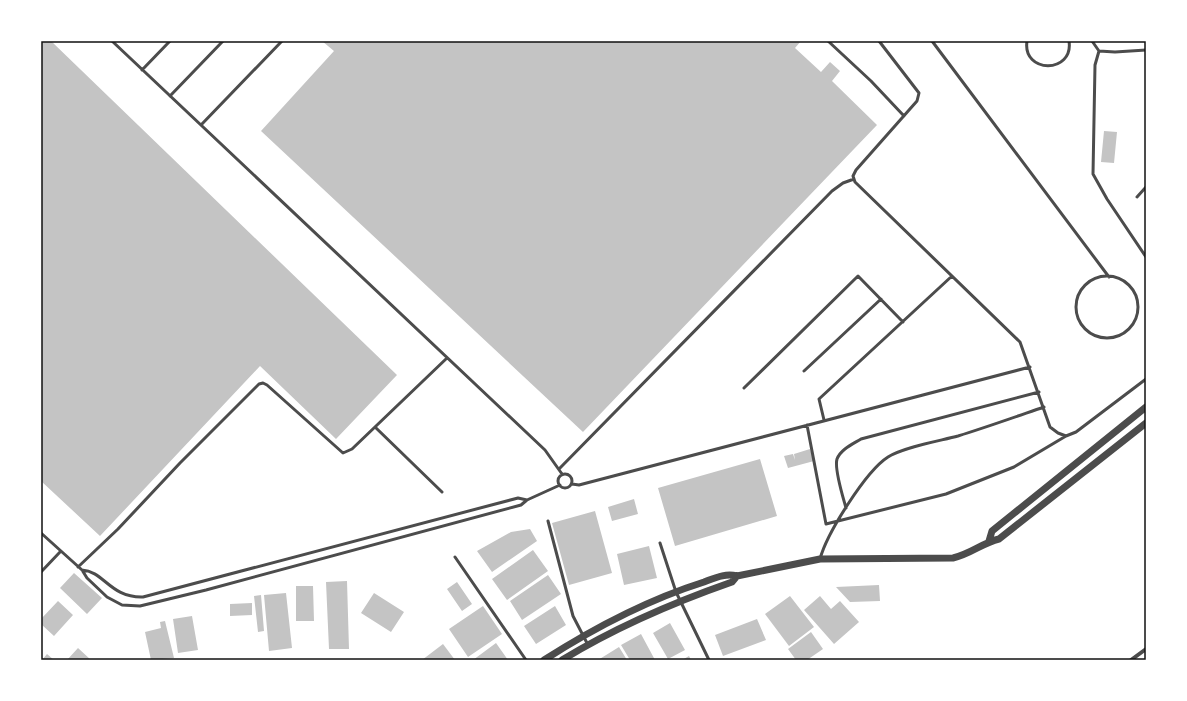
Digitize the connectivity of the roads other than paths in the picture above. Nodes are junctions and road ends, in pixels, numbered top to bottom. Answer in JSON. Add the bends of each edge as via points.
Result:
{"nodes":[{"id":1,"x":112,"y":41,"type":"edge"},
{"id":2,"x":170,"y":41,"type":"edge"},
{"id":3,"x":223,"y":41,"type":"edge"},
{"id":4,"x":282,"y":41,"type":"edge"},
{"id":5,"x":828,"y":41,"type":"edge"},
{"id":6,"x":879,"y":41,"type":"edge"},
{"id":7,"x":932,"y":41,"type":"edge"},
{"id":8,"x":1027,"y":41,"type":"edge"},
{"id":9,"x":1069,"y":41,"type":"edge"},
{"id":10,"x":1092,"y":41,"type":"edge"},
{"id":11,"x":1146,"y":50,"type":"edge"},
{"id":12,"x":1099,"y":51,"type":"junction"},
{"id":13,"x":142,"y":70,"type":"junction"},
{"id":14,"x":170,"y":96,"type":"junction"},
{"id":15,"x":904,"y":116,"type":"junction"},
{"id":16,"x":201,"y":125,"type":"junction"},
{"id":17,"x":854,"y":179,"type":"junction"},
{"id":18,"x":1146,"y":187,"type":"edge"},
{"id":19,"x":1137,"y":197,"type":"dead end"},
{"id":20,"x":1146,"y":256,"type":"edge"},
{"id":21,"x":952,"y":276,"type":"junction"},
{"id":22,"x":1109,"y":277,"type":"junction"},
{"id":23,"x":881,"y":299,"type":"junction"},
{"id":24,"x":903,"y":322,"type":"junction"},
{"id":25,"x":447,"y":358,"type":"junction"},
{"id":26,"x":1030,"y":367,"type":"junction"},
{"id":27,"x":804,"y":371,"type":"dead end"},
{"id":28,"x":1146,"y":379,"type":"edge"},
{"id":29,"x":744,"y":388,"type":"dead end"},
{"id":30,"x":1039,"y":392,"type":"junction"},
{"id":31,"x":1044,"y":407,"type":"junction"},
{"id":32,"x":1146,"y":407,"type":"edge"},
{"id":33,"x":824,"y":420,"type":"junction"},
{"id":34,"x":1146,"y":423,"type":"edge"},
{"id":35,"x":807,"y":424,"type":"junction"},
{"id":36,"x":375,"y":427,"type":"junction"},
{"id":37,"x":1066,"y":436,"type":"junction"},
{"id":38,"x":559,"y":469,"type":"junction"},
{"id":39,"x":562,"y":474,"type":"junction"},
{"id":40,"x":572,"y":484,"type":"junction"},
{"id":41,"x":560,"y":485,"type":"junction"},
{"id":42,"x":442,"y":492,"type":"dead end"},
{"id":43,"x":527,"y":500,"type":"junction"},
{"id":44,"x":846,"y":508,"type":"junction"},
{"id":45,"x":548,"y":521,"type":"dead end"},
{"id":46,"x":837,"y":522,"type":"junction"},
{"id":47,"x":41,"y":533,"type":"edge"},
{"id":48,"x":989,"y":541,"type":"junction"},
{"id":49,"x":660,"y":543,"type":"dead end"},
{"id":50,"x":60,"y":552,"type":"junction"},
{"id":51,"x":455,"y":557,"type":"dead end"},
{"id":52,"x":820,"y":560,"type":"junction"},
{"id":53,"x":78,"y":567,"type":"junction"},
{"id":54,"x":82,"y":570,"type":"junction"},
{"id":55,"x":41,"y":572,"type":"edge"},
{"id":56,"x":737,"y":576,"type":"junction"},
{"id":57,"x":676,"y":592,"type":"junction"},
{"id":58,"x":680,"y":600,"type":"junction"},
{"id":59,"x":582,"y":636,"type":"junction"},
{"id":60,"x":588,"y":645,"type":"junction"},
{"id":61,"x":1146,"y":650,"type":"edge"},
{"id":62,"x":526,"y":660,"type":"edge"},
{"id":63,"x":544,"y":660,"type":"edge"},
{"id":64,"x":562,"y":660,"type":"edge"},
{"id":65,"x":709,"y":660,"type":"edge"},
{"id":66,"x":1131,"y":660,"type":"edge"}],
"edges":[{"from":1,"to":13,"type":"lane"},
{"from":2,"to":13,"type":"lane"},
{"from":3,"to":14,"type":"lane"},
{"from":4,"to":16,"type":"lane"},
{"from":5,"to":15,"type":"lane"},
{"from":6,"to":15,"type":"lane","via":[[919,93],[917,101]]},
{"from":7,"to":22,"type":"lane"},
{"from":8,"to":9,"type":"lane","via":[[1030,57],[1042,66],[1049,66],[1056,65],[1067,56]]},
{"from":10,"to":12,"type":"lane"},
{"from":11,"to":12,"type":"lane"},
{"from":12,"to":20,"type":"lane","via":[[1095,65],[1093,174]]},
{"from":13,"to":14,"type":"lane"},
{"from":14,"to":16,"type":"lane"},
{"from":15,"to":17,"type":"lane","via":[[856,170]]},
{"from":16,"to":25,"type":"lane"},
{"from":17,"to":21,"type":"lane"},
{"from":17,"to":38,"type":"lane","via":[[832,191]]},
{"from":18,"to":19,"type":"lane"},
{"from":21,"to":24,"type":"lane"},
{"from":21,"to":26,"type":"lane","via":[[1020,342]]},
{"from":22,"to":22,"type":"lane","via":[[1127,284],[1135,295],[1138,309],[1136,319],[1123,334],[1113,338],[1102,338],[1092,335],[1084,328],[1078,319],[1076,308],[1082,288],[1090,281]]},
{"from":23,"to":24,"type":"lane"},
{"from":23,"to":27,"type":"lane"},
{"from":23,"to":29,"type":"lane","via":[[858,276]]},
{"from":24,"to":33,"type":"lane","via":[[819,399]]},
{"from":25,"to":36,"type":"lane"},
{"from":25,"to":38,"type":"lane","via":[[546,450]]},
{"from":26,"to":30,"type":"lane"},
{"from":26,"to":33,"type":"lane"},
{"from":28,"to":37,"type":"lane","via":[[1076,432]]},
{"from":30,"to":31,"type":"lane"},
{"from":30,"to":44,"type":"lane","via":[[861,439],[848,446],[841,453],[837,464]]},
{"from":31,"to":37,"type":"lane","via":[[1050,427]]},
{"from":31,"to":44,"type":"lane","via":[[980,430],[890,456],[874,469]]},
{"from":32,"to":48,"type":"street","via":[[992,531]]},
{"from":33,"to":35,"type":"lane"},
{"from":34,"to":48,"type":"street","via":[[999,539]]},
{"from":35,"to":40,"type":"lane","via":[[579,485]]},
{"from":35,"to":46,"type":"lane","via":[[826,524]]},
{"from":36,"to":42,"type":"lane"},
{"from":36,"to":53,"type":"lane","via":[[347,452],[340,452],[267,385],[259,384]]},
{"from":37,"to":46,"type":"lane","via":[[1014,467],[946,494]]},
{"from":38,"to":39,"type":"lane"},
{"from":39,"to":40,"type":"lane","via":[[570,475]]},
{"from":39,"to":41,"type":"lane","via":[[559,479]]},
{"from":40,"to":41,"type":"lane","via":[[566,487]]},
{"from":41,"to":43,"type":"lane"},
{"from":43,"to":54,"type":"lane","via":[[518,498],[143,597],[120,594],[91,571]]},
{"from":43,"to":54,"type":"lane","via":[[522,505],[140,606],[122,605],[107,597]]},
{"from":44,"to":46,"type":"lane"},
{"from":45,"to":59,"type":"lane","via":[[567,597]]},
{"from":46,"to":52,"type":"lane","via":[[823,548]]},
{"from":47,"to":50,"type":"lane"},
{"from":48,"to":52,"type":"street","via":[[966,555],[953,558]]},
{"from":49,"to":57,"type":"lane"},
{"from":50,"to":53,"type":"lane"},
{"from":50,"to":55,"type":"lane"},
{"from":51,"to":62,"type":"lane"},
{"from":52,"to":56,"type":"street"},
{"from":53,"to":54,"type":"lane"},
{"from":56,"to":57,"type":"street","via":[[729,574]]},
{"from":56,"to":58,"type":"street","via":[[732,582]]},
{"from":57,"to":58,"type":"lane"},
{"from":57,"to":59,"type":"street"},
{"from":58,"to":60,"type":"street","via":[[628,623]]},
{"from":58,"to":65,"type":"lane"},
{"from":59,"to":60,"type":"lane"},
{"from":59,"to":63,"type":"street"},
{"from":60,"to":64,"type":"street"},
{"from":61,"to":66,"type":"street"}]}
